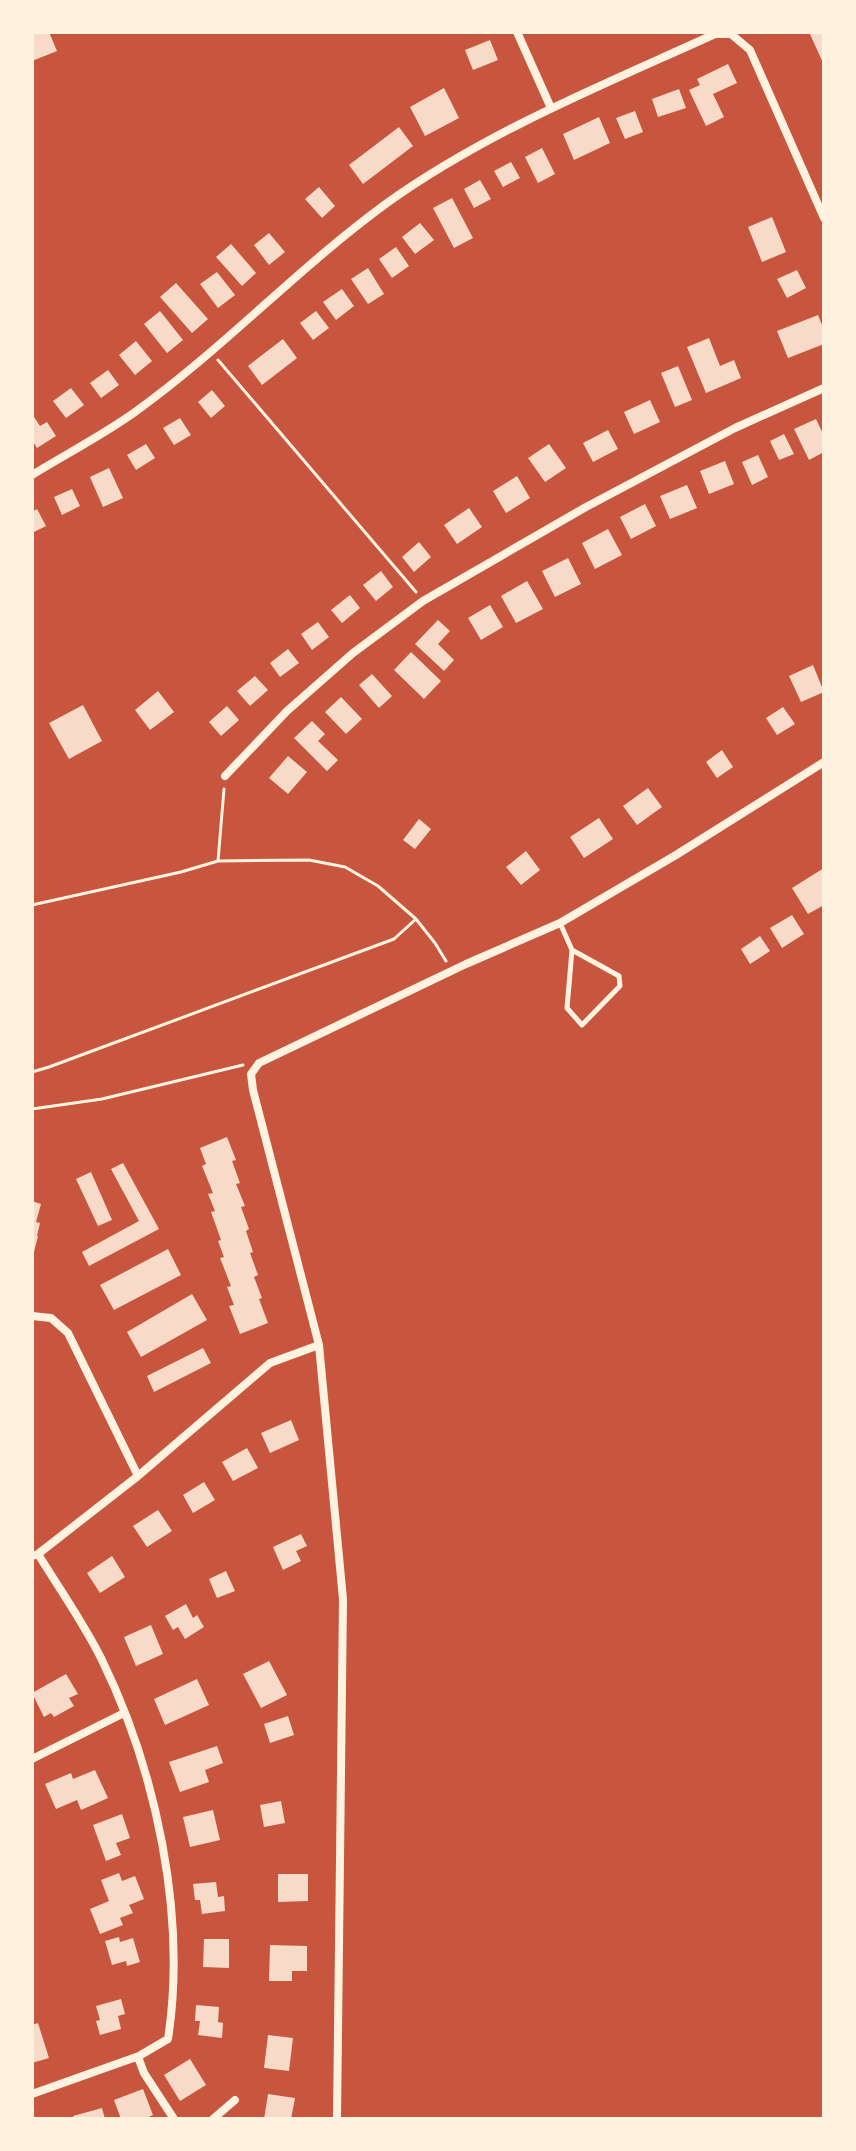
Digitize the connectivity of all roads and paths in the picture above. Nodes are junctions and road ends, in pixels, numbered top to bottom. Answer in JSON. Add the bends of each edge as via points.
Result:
{"nodes":[{"id":1,"x":517,"y":32,"type":"edge"},
{"id":2,"x":551,"y":108,"type":"junction"},
{"id":3,"x":824,"y":193,"type":"edge"},
{"id":4,"x":814,"y":197,"type":"junction"},
{"id":5,"x":824,"y":218,"type":"edge"},
{"id":6,"x":211,"y":351,"type":"junction"},
{"id":7,"x":824,"y":388,"type":"edge"},
{"id":8,"x":32,"y":475,"type":"edge"},
{"id":9,"x":423,"y":601,"type":"junction"},
{"id":10,"x":824,"y":762,"type":"edge"},
{"id":11,"x":225,"y":776,"type":"joint"},
{"id":12,"x":218,"y":861,"type":"junction"},
{"id":13,"x":32,"y":905,"type":"edge"},
{"id":14,"x":416,"y":919,"type":"junction"},
{"id":15,"x":560,"y":923,"type":"junction"},
{"id":16,"x":572,"y":950,"type":"junction"},
{"id":17,"x":452,"y":971,"type":"junction"},
{"id":18,"x":259,"y":1063,"type":"junction"},
{"id":19,"x":32,"y":1072,"type":"edge"},
{"id":20,"x":32,"y":1109,"type":"edge"},
{"id":21,"x":33,"y":1315,"type":"edge"},
{"id":22,"x":319,"y":1345,"type":"junction"},
{"id":23,"x":138,"y":1476,"type":"junction"},
{"id":24,"x":35,"y":1555,"type":"edge"},
{"id":25,"x":124,"y":1713,"type":"junction"},
{"id":26,"x":32,"y":1759,"type":"edge"},
{"id":27,"x":138,"y":2057,"type":"junction"},
{"id":28,"x":32,"y":2094,"type":"edge"},
{"id":29,"x":235,"y":2100,"type":"dead end"},
{"id":30,"x":174,"y":2119,"type":"edge"},
{"id":31,"x":213,"y":2119,"type":"edge"},
{"id":32,"x":337,"y":2119,"type":"edge"}],
"edges":[{"from":1,"to":2,"type":"street"},
{"from":2,"to":4,"type":"street","via":[[715,34],[731,34],[750,50]]},
{"from":2,"to":6,"type":"street","via":[[456,158],[388,203]]},
{"from":3,"to":4,"type":"street"},
{"from":4,"to":5,"type":"street"},
{"from":6,"to":8,"type":"street","via":[[135,412]]},
{"from":6,"to":9,"type":"path"},
{"from":7,"to":9,"type":"street","via":[[626,485]]},
{"from":9,"to":11,"type":"street","via":[[287,711]]},
{"from":10,"to":15,"type":"street"},
{"from":11,"to":12,"type":"path"},
{"from":12,"to":13,"type":"path"},
{"from":12,"to":14,"type":"path","via":[[309,860],[345,867],[378,886]]},
{"from":14,"to":17,"type":"path"},
{"from":14,"to":19,"type":"path","via":[[394,939]]},
{"from":15,"to":16,"type":"lane"},
{"from":15,"to":17,"type":"street"},
{"from":16,"to":16,"type":"lane","via":[[567,1008],[582,1025],[620,986],[619,976]]},
{"from":17,"to":18,"type":"street"},
{"from":18,"to":20,"type":"path","via":[[102,1099]]},
{"from":18,"to":22,"type":"street","via":[[251,1074],[253,1090]]},
{"from":21,"to":23,"type":"street","via":[[51,1318],[68,1333]]},
{"from":22,"to":23,"type":"street","via":[[270,1363]]},
{"from":22,"to":32,"type":"street","via":[[343,1599]]},
{"from":23,"to":24,"type":"street"},
{"from":24,"to":25,"type":"street","via":[[101,1658]]},
{"from":25,"to":26,"type":"street"},
{"from":25,"to":27,"type":"street","via":[[163,1841],[173,1932],[168,2039]]},
{"from":27,"to":28,"type":"street"},
{"from":27,"to":30,"type":"street"},
{"from":29,"to":31,"type":"street"}]}
